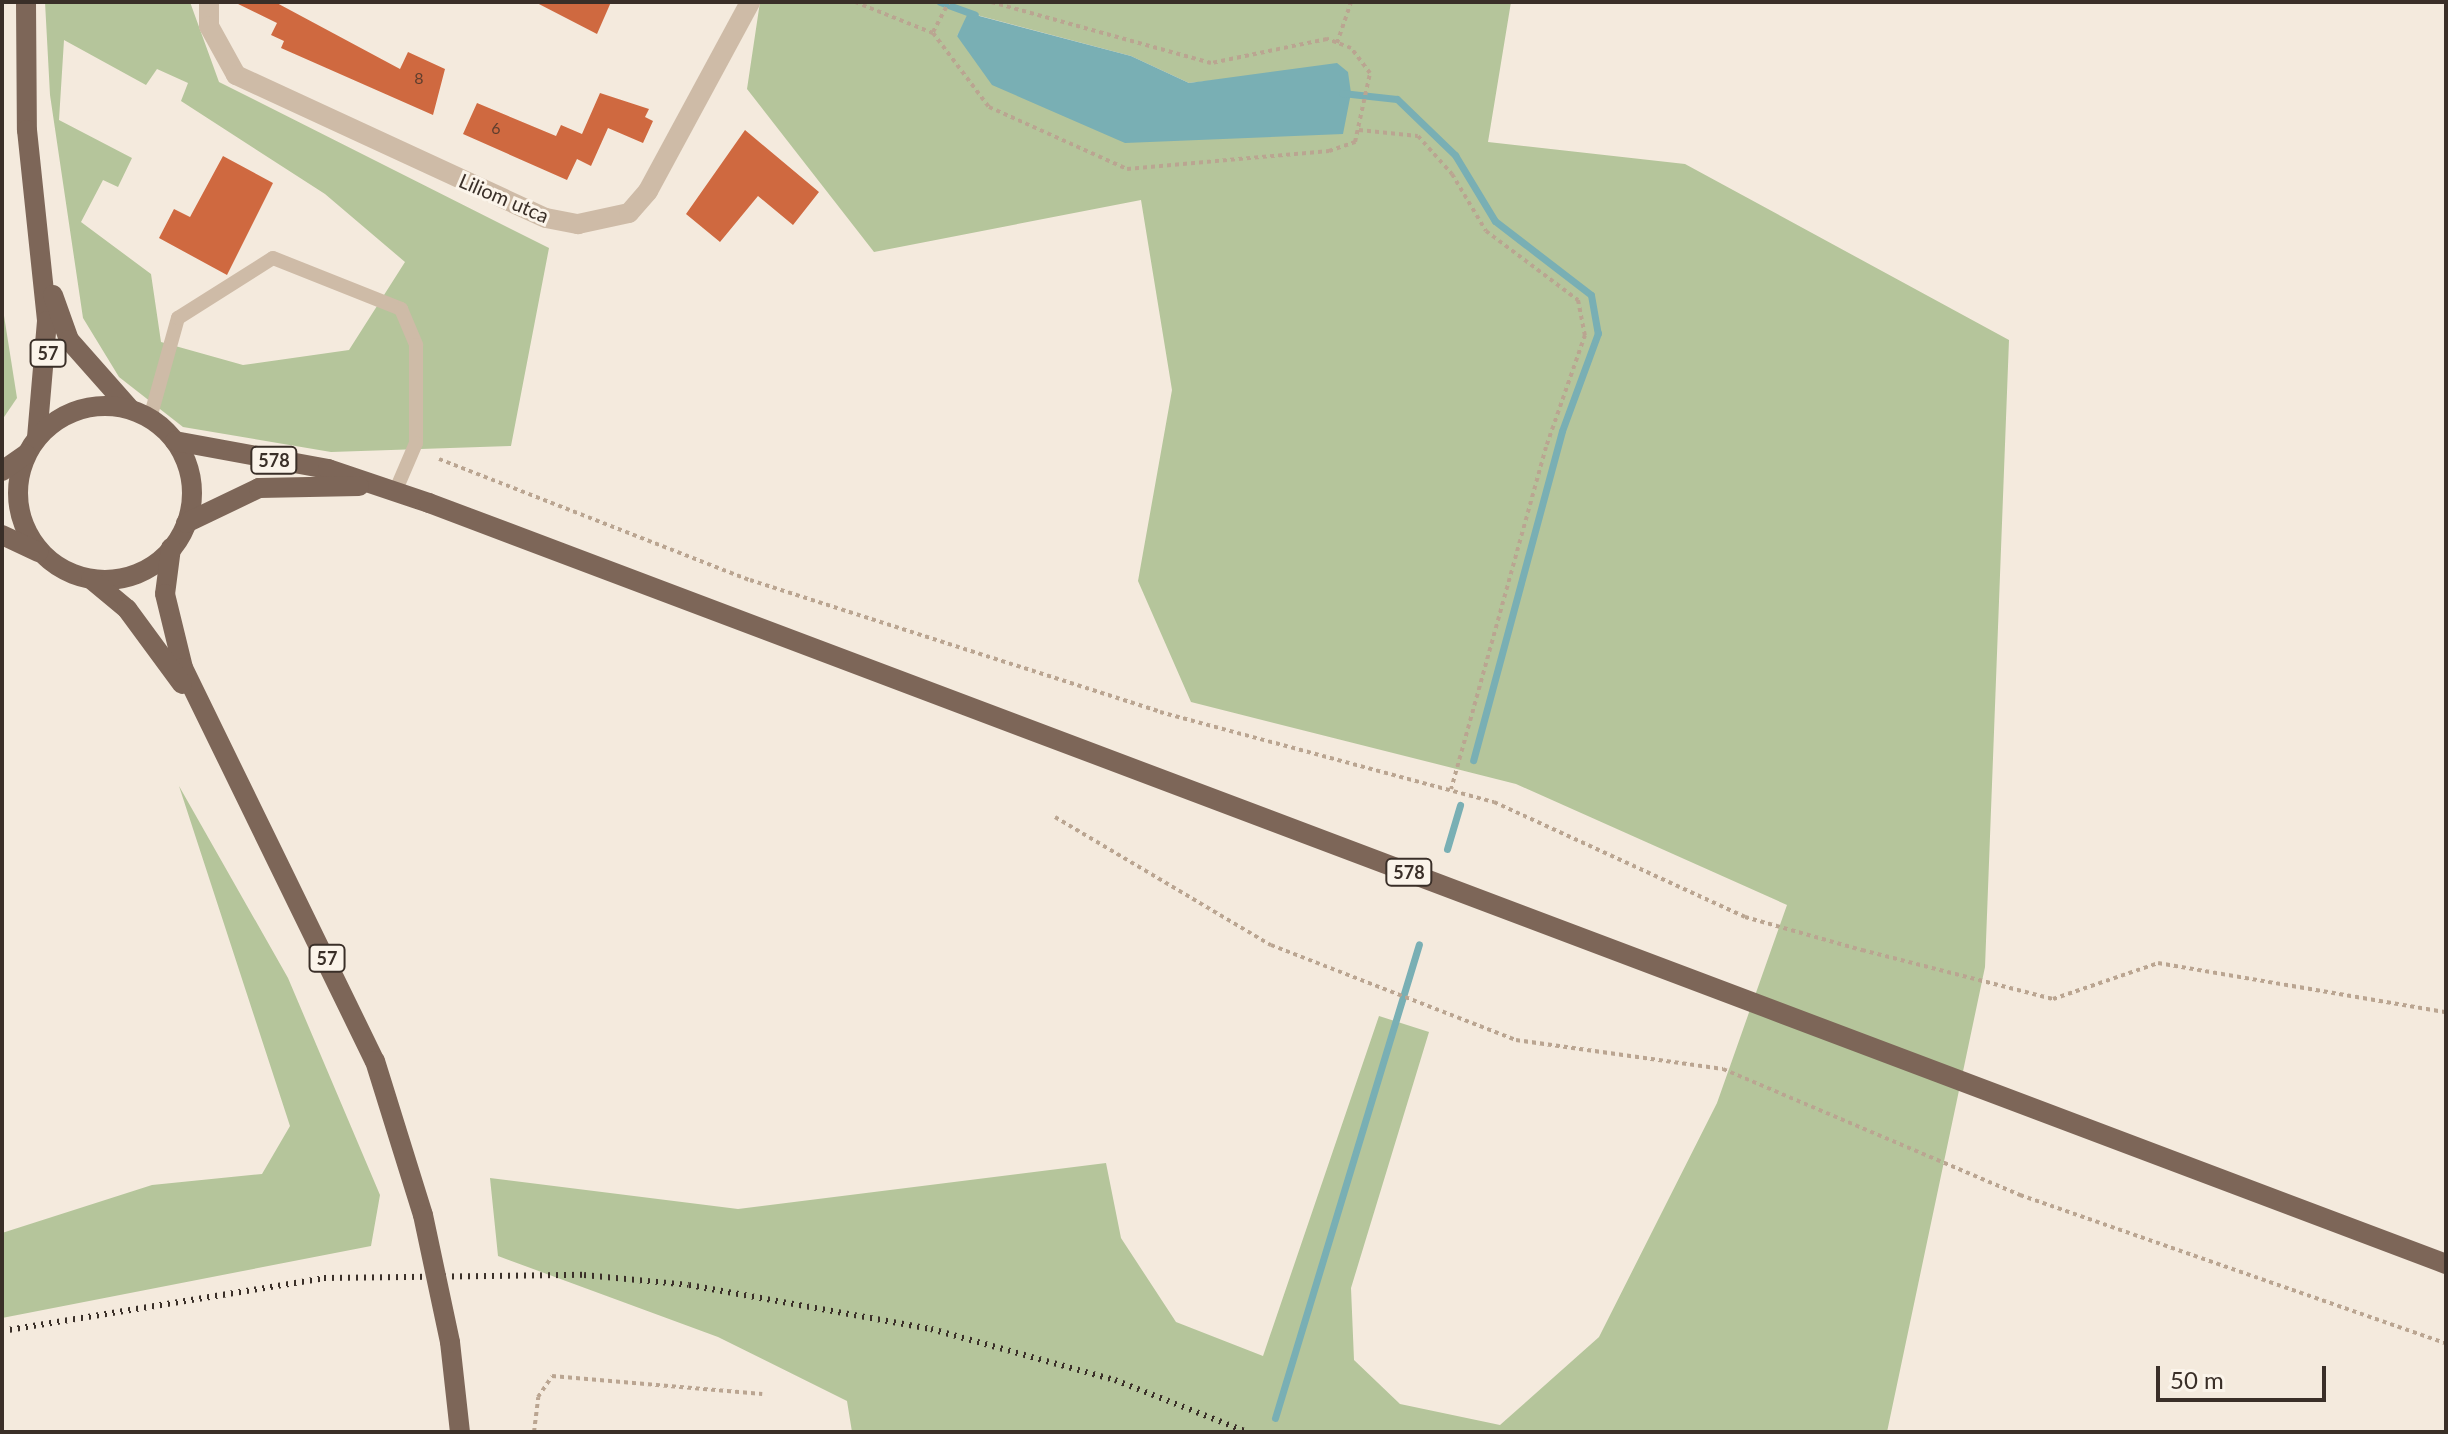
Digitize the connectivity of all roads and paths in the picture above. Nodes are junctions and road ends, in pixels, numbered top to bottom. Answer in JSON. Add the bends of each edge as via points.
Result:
{"nodes":[{"id":1,"x":26,"y":2,"type":"edge"},
{"id":2,"x":209,"y":2,"type":"edge"},
{"id":3,"x":750,"y":2,"type":"edge"},
{"id":4,"x":855,"y":2,"type":"edge"},
{"id":5,"x":949,"y":2,"type":"edge"},
{"id":6,"x":991,"y":2,"type":"edge"},
{"id":7,"x":1351,"y":2,"type":"edge"},
{"id":8,"x":933,"y":33,"type":"junction"},
{"id":9,"x":1337,"y":43,"type":"junction"},
{"id":10,"x":1359,"y":130,"type":"junction"},
{"id":11,"x":45,"y":268,"type":"junction"},
{"id":12,"x":130,"y":409,"type":"junction"},
{"id":13,"x":150,"y":418,"type":"junction"},
{"id":14,"x":175,"y":441,"type":"junction"},
{"id":15,"x":32,"y":446,"type":"junction"},
{"id":16,"x":439,"y":459,"type":"dead end"},
{"id":17,"x":2,"y":471,"type":"edge"},
{"id":18,"x":371,"y":486,"type":"junction"},
{"id":19,"x":395,"y":492,"type":"junction"},
{"id":20,"x":186,"y":523,"type":"junction"},
{"id":21,"x":2,"y":535,"type":"edge"},
{"id":22,"x":171,"y":548,"type":"junction"},
{"id":23,"x":45,"y":556,"type":"junction"},
{"id":24,"x":91,"y":579,"type":"junction"},
{"id":25,"x":202,"y":712,"type":"junction"},
{"id":26,"x":1451,"y":790,"type":"junction"},
{"id":27,"x":1055,"y":817,"type":"dead end"},
{"id":28,"x":2446,"y":1012,"type":"edge"},
{"id":29,"x":2446,"y":1264,"type":"edge"},
{"id":30,"x":2446,"y":1343,"type":"edge"},
{"id":31,"x":762,"y":1394,"type":"dead end"},
{"id":32,"x":460,"y":1432,"type":"edge"},
{"id":33,"x":534,"y":1432,"type":"edge"}],
"edges":[{"from":1,"to":11,"type":"main road","number":"57","via":[[27,130]]},
{"from":2,"to":3,"type":"street","name":"Liliom utca","via":[[209,26],[236,75],[546,218],[578,224],[621,217],[648,191]]},
{"from":4,"to":8,"type":"path"},
{"from":5,"to":8,"type":"path"},
{"from":6,"to":9,"type":"path","via":[[1211,63]]},
{"from":7,"to":9,"type":"path"},
{"from":8,"to":10,"type":"path","via":[[989,107],[1127,169],[1329,151],[1355,142]]},
{"from":9,"to":10,"type":"path","via":[[1370,73]]},
{"from":10,"to":26,"type":"path","via":[[1418,136],[1452,174],[1486,231],[1578,300],[1585,335],[1546,447]]},
{"from":11,"to":12,"type":"main road","number":"57","via":[[69,340]]},
{"from":11,"to":15,"type":"main road","number":"57","via":[[48,378]]},
{"from":12,"to":13,"type":"main road","number":"57"},
{"from":12,"to":15,"type":"main road","number":"57","via":[[74,411]]},
{"from":13,"to":14,"type":"main road","number":"57"},
{"from":13,"to":19,"type":"lane","via":[[178,318],[273,258],[401,309],[416,345],[416,443]]},
{"from":14,"to":18,"type":"main road","number":"578","via":[[328,469]]},
{"from":14,"to":20,"type":"main road","number":"57","via":[[191,481]]},
{"from":15,"to":17,"type":"main road"},
{"from":15,"to":23,"type":"main road","number":"57","via":[[18,502]]},
{"from":16,"to":26,"type":"path","via":[[750,580],[1160,712]]},
{"from":18,"to":19,"type":"main road","number":"578"},
{"from":18,"to":20,"type":"main road","number":"578","via":[[259,488]]},
{"from":19,"to":29,"type":"main road","number":"578"},
{"from":20,"to":22,"type":"main road","number":"57"},
{"from":21,"to":23,"type":"main road"},
{"from":22,"to":24,"type":"main road","number":"57","via":[[129,576]]},
{"from":22,"to":25,"type":"main road","number":"57","via":[[167,610]]},
{"from":23,"to":24,"type":"main road","number":"57"},
{"from":24,"to":25,"type":"main road","number":"57","via":[[127,609]]},
{"from":25,"to":32,"type":"main road","number":"57","bridge":true,"via":[[375,1061],[423,1215],[450,1342]]},
{"from":26,"to":28,"type":"path","via":[[1494,802],[1745,917],[2053,999],[2158,963]]},
{"from":27,"to":30,"type":"path","via":[[1271,945],[1516,1040],[1723,1069],[2020,1195]]},
{"from":31,"to":33,"type":"path","via":[[552,1376],[538,1397]]}]}
